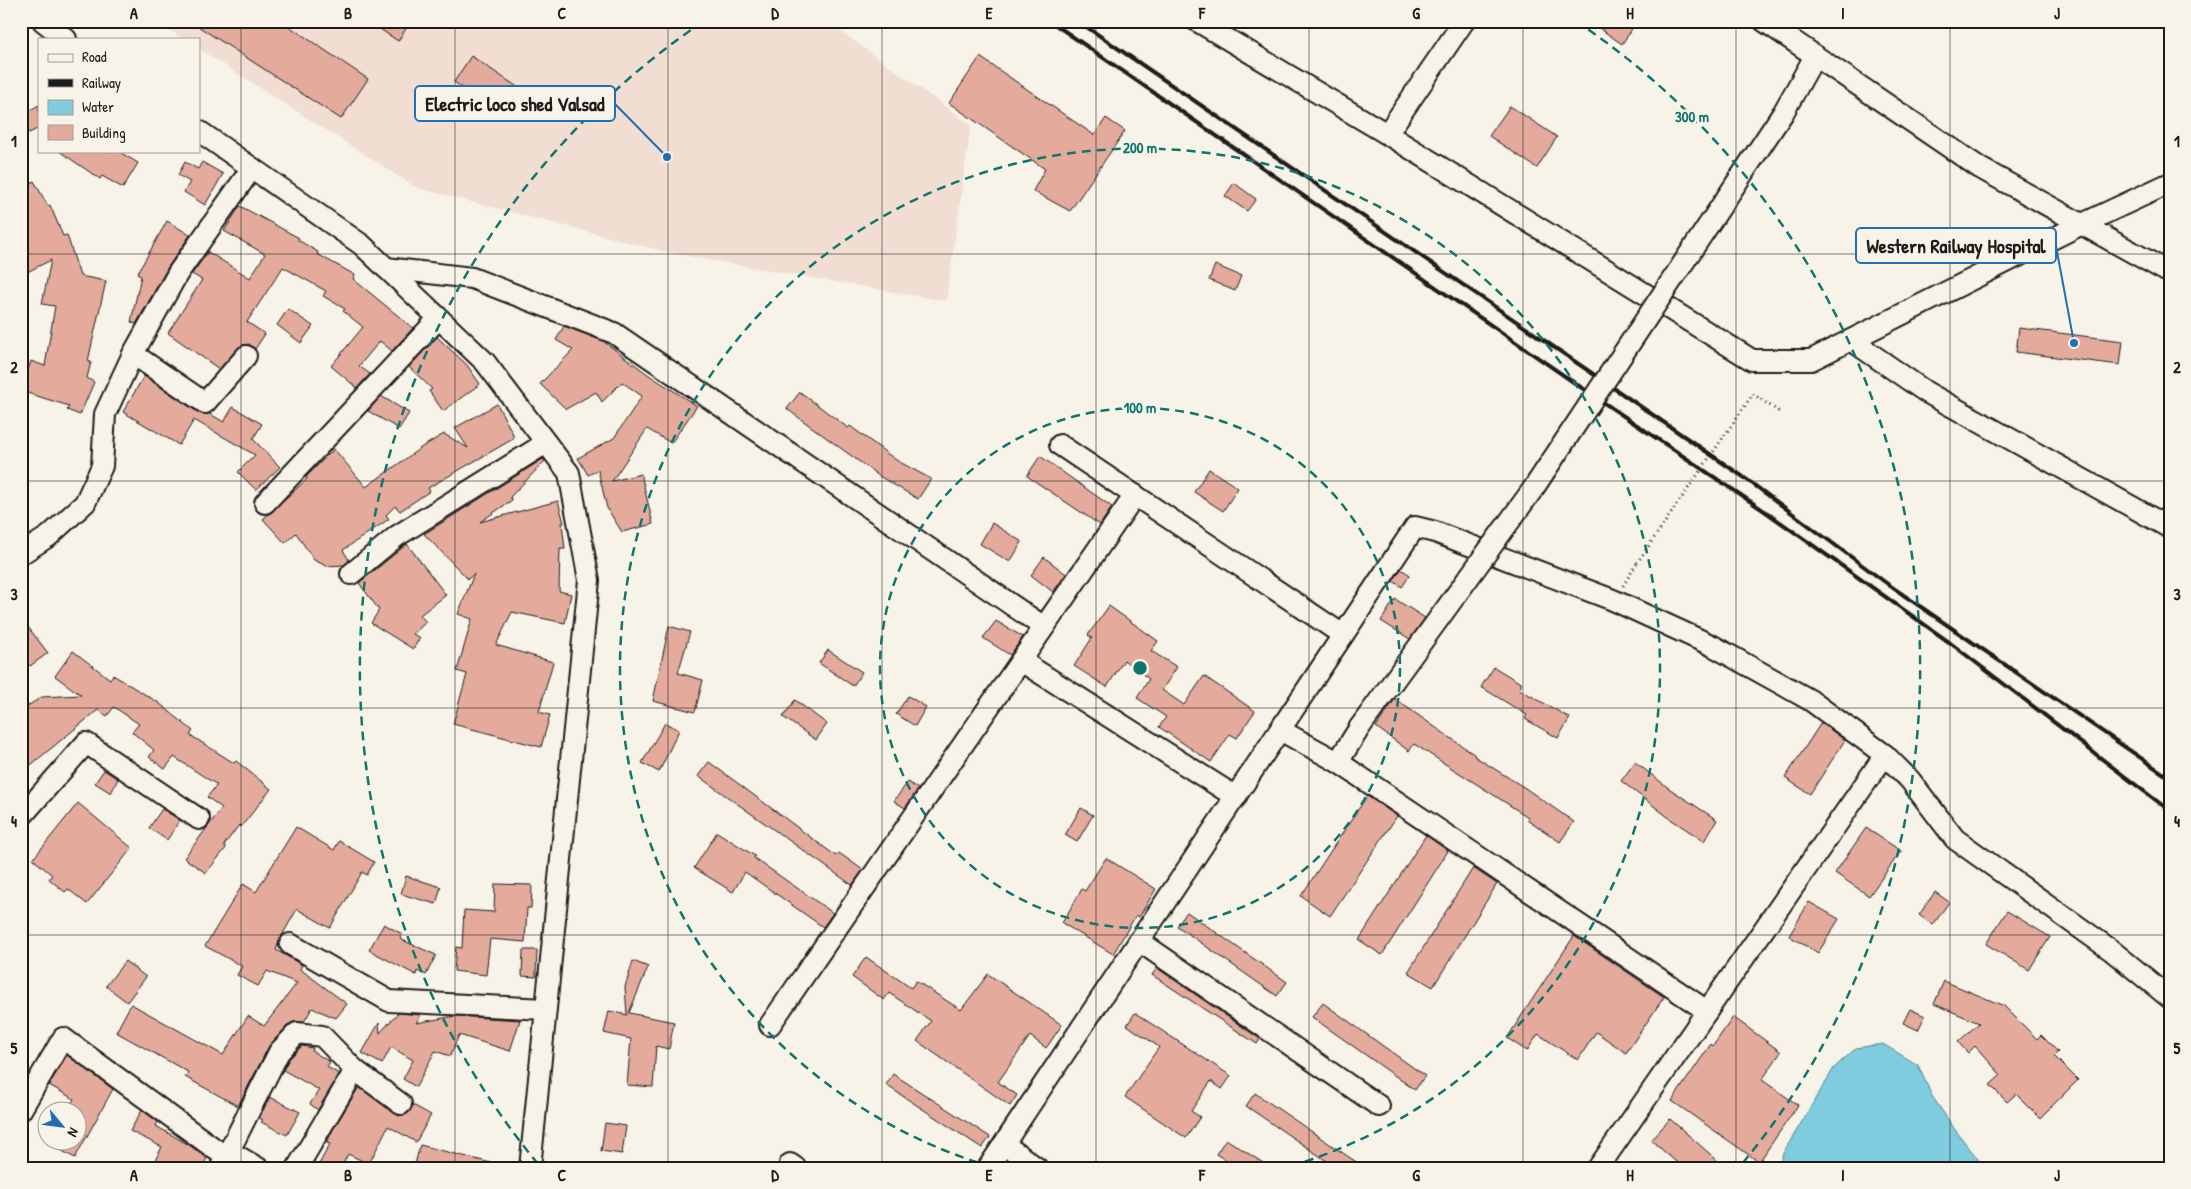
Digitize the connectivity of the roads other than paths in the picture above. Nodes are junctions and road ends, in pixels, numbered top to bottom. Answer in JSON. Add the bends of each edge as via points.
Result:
{"nodes":[{"id":1,"x":43,"y":21,"type":"edge"},
{"id":2,"x":1197,"y":21,"type":"edge"},
{"id":3,"x":1464,"y":21,"type":"edge"},
{"id":4,"x":1764,"y":21,"type":"edge"},
{"id":5,"x":65,"y":38,"type":"edge"},
{"id":6,"x":1815,"y":56,"type":"junction"},
{"id":7,"x":200,"y":132,"type":"edge"},
{"id":8,"x":1387,"y":134,"type":"junction"},
{"id":9,"x":252,"y":168,"type":"junction"},
{"id":10,"x":2170,"y":183,"type":"edge"},
{"id":11,"x":2080,"y":225,"type":"junction"},
{"id":12,"x":386,"y":268,"type":"junction"},
{"id":13,"x":2170,"y":272,"type":"edge"},
{"id":14,"x":439,"y":318,"type":"junction"},
{"id":15,"x":1851,"y":340,"type":"junction"},
{"id":16,"x":133,"y":354,"type":"junction"},
{"id":17,"x":246,"y":356,"type":"dead end"},
{"id":18,"x":546,"y":443,"type":"junction"},
{"id":19,"x":1060,"y":445,"type":"dead end"},
{"id":20,"x":1134,"y":495,"type":"junction"},
{"id":21,"x":265,"y":503,"type":"dead end"},
{"id":22,"x":2170,"y":528,"type":"edge"},
{"id":23,"x":21,"y":554,"type":"edge"},
{"id":24,"x":352,"y":574,"type":"dead end"},
{"id":25,"x":1044,"y":627,"type":"junction"},
{"id":26,"x":1344,"y":635,"type":"junction"},
{"id":27,"x":1021,"y":660,"type":"junction"},
{"id":28,"x":1280,"y":730,"type":"junction"},
{"id":29,"x":1885,"y":755,"type":"junction"},
{"id":30,"x":1338,"y":762,"type":"junction"},
{"id":31,"x":1236,"y":797,"type":"junction"},
{"id":32,"x":21,"y":817,"type":"edge"},
{"id":33,"x":199,"y":819,"type":"dead end"},
{"id":34,"x":1139,"y":941,"type":"junction"},
{"id":35,"x":290,"y":944,"type":"dead end"},
{"id":36,"x":2170,"y":998,"type":"edge"},
{"id":37,"x":545,"y":1009,"type":"junction"},
{"id":38,"x":1707,"y":1011,"type":"junction"},
{"id":39,"x":770,"y":1026,"type":"dead end"},
{"id":40,"x":355,"y":1070,"type":"junction"},
{"id":41,"x":401,"y":1104,"type":"dead end"},
{"id":42,"x":1379,"y":1106,"type":"dead end"},
{"id":43,"x":21,"y":1110,"type":"edge"},
{"id":44,"x":1004,"y":1144,"type":"junction"},
{"id":45,"x":223,"y":1162,"type":"edge"},
{"id":46,"x":258,"y":1168,"type":"edge"},
{"id":47,"x":296,"y":1168,"type":"edge"},
{"id":48,"x":530,"y":1168,"type":"edge"},
{"id":49,"x":988,"y":1168,"type":"edge"},
{"id":50,"x":1037,"y":1168,"type":"edge"},
{"id":51,"x":1598,"y":1168,"type":"edge"}],
"edges":[{"from":1,"to":5,"type":"street"},
{"from":2,"to":8,"type":"street"},
{"from":3,"to":8,"type":"street"},
{"from":4,"to":6,"type":"street"},
{"from":6,"to":11,"type":"street","via":[[1980,168]]},
{"from":6,"to":30,"type":"street","bridge":true,"via":[[1783,113],[1533,489]]},
{"from":7,"to":9,"type":"street"},
{"from":8,"to":15,"type":"street","via":[[1752,360],[1811,360]]},
{"from":9,"to":12,"type":"street","via":[[362,244]]},
{"from":9,"to":16,"type":"street","via":[[178,274]]},
{"from":10,"to":11,"type":"street"},
{"from":11,"to":13,"type":"street"},
{"from":11,"to":15,"type":"street"},
{"from":12,"to":14,"type":"street"},
{"from":12,"to":25,"type":"street","via":[[472,278],[614,333]]},
{"from":14,"to":18,"type":"street","via":[[485,362]]},
{"from":14,"to":21,"type":"street"},
{"from":15,"to":22,"type":"street","via":[[1926,392]]},
{"from":16,"to":17,"type":"street","via":[[205,403]]},
{"from":16,"to":23,"type":"street","via":[[105,414],[102,466],[85,503],[49,536]]},
{"from":18,"to":24,"type":"street","via":[[397,536]]},
{"from":18,"to":37,"type":"street","via":[[570,473],[589,580]]},
{"from":19,"to":20,"type":"street"},
{"from":20,"to":25,"type":"street"},
{"from":20,"to":26,"type":"street"},
{"from":25,"to":27,"type":"street"},
{"from":26,"to":28,"type":"street"},
{"from":26,"to":29,"type":"street","via":[[1416,527],[1613,600],[1713,646],[1810,700]]},
{"from":27,"to":31,"type":"street"},
{"from":27,"to":39,"type":"street"},
{"from":28,"to":30,"type":"street"},
{"from":28,"to":31,"type":"street"},
{"from":29,"to":36,"type":"street","via":[[1910,780],[1955,839],[2112,950]]},
{"from":29,"to":38,"type":"street"},
{"from":30,"to":38,"type":"street"},
{"from":31,"to":34,"type":"street"},
{"from":32,"to":33,"type":"street","via":[[86,743]]},
{"from":34,"to":42,"type":"street"},
{"from":34,"to":44,"type":"street"},
{"from":35,"to":37,"type":"street","via":[[389,1000]]},
{"from":37,"to":48,"type":"street"},
{"from":38,"to":51,"type":"street"},
{"from":40,"to":41,"type":"street"},
{"from":40,"to":45,"type":"street","via":[[322,1036],[297,1032],[279,1052]]},
{"from":40,"to":47,"type":"street"},
{"from":43,"to":45,"type":"street","via":[[63,1038]]},
{"from":44,"to":49,"type":"street"},
{"from":44,"to":50,"type":"street"},
{"from":45,"to":46,"type":"street","via":[[239,1157]]}]}
